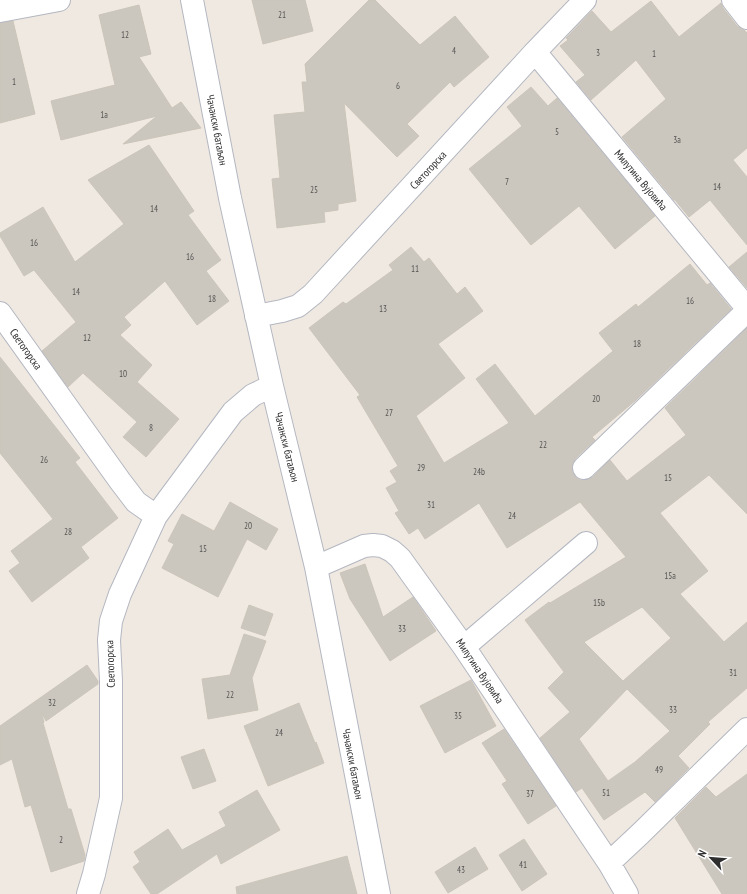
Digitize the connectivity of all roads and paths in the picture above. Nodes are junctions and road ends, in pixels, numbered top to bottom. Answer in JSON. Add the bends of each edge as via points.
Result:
{"nodes":[{"id":1,"x":59,"y":0,"type":"edge"},
{"id":2,"x":192,"y":0,"type":"edge"},
{"id":3,"x":585,"y":0,"type":"edge"},
{"id":4,"x":733,"y":0,"type":"edge"},
{"id":5,"x":0,"y":11,"type":"edge"},
{"id":6,"x":747,"y":18,"type":"edge"},
{"id":7,"x":535,"y":52,"type":"junction"},
{"id":8,"x":747,"y":310,"type":"edge"},
{"id":9,"x":0,"y":313,"type":"edge"},
{"id":10,"x":256,"y":316,"type":"junction"},
{"id":11,"x":272,"y":386,"type":"junction"},
{"id":12,"x":584,"y":468,"type":"dead end"},
{"id":13,"x":156,"y":516,"type":"junction"},
{"id":14,"x":586,"y":543,"type":"dead end"},
{"id":15,"x":316,"y":567,"type":"junction"},
{"id":16,"x":464,"y":647,"type":"junction"},
{"id":17,"x":747,"y":729,"type":"edge"},
{"id":18,"x":609,"y":863,"type":"junction"},
{"id":19,"x":88,"y":894,"type":"edge"},
{"id":20,"x":379,"y":894,"type":"edge"},
{"id":21,"x":627,"y":894,"type":"edge"}],
"edges":[{"from":1,"to":5,"type":"street"},
{"from":2,"to":10,"type":"street","name":"Чачански батаљон","via":[[230,198]]},
{"from":3,"to":7,"type":"street","name":"Светогорска"},
{"from":4,"to":6,"type":"street"},
{"from":7,"to":8,"type":"street","name":"Милутина Вујовића"},
{"from":7,"to":10,"type":"street","name":"Светогорска","via":[[313,294],[298,306]]},
{"from":8,"to":12,"type":"street","name":"Милутина Вујовића"},
{"from":9,"to":13,"type":"street","name":"Светогорска","via":[[136,502]]},
{"from":10,"to":11,"type":"street","name":"Чачански батаљон"},
{"from":11,"to":13,"type":"street","name":"Светогорска","via":[[253,395],[233,412]]},
{"from":11,"to":15,"type":"street","name":"Чачански батаљон"},
{"from":13,"to":19,"type":"street","name":"Светогорска","via":[[120,594],[111,621],[111,798]]},
{"from":14,"to":16,"type":"street"},
{"from":15,"to":16,"type":"street","name":"Милутина Вујовића","via":[[364,546],[382,546],[392,551],[400,558]]},
{"from":15,"to":20,"type":"street","name":"Чачански батаљон"},
{"from":16,"to":18,"type":"street","name":"Милутина Вујовића"},
{"from":17,"to":18,"type":"street"},
{"from":18,"to":21,"type":"street","name":"Милутина Вујовића"}]}
